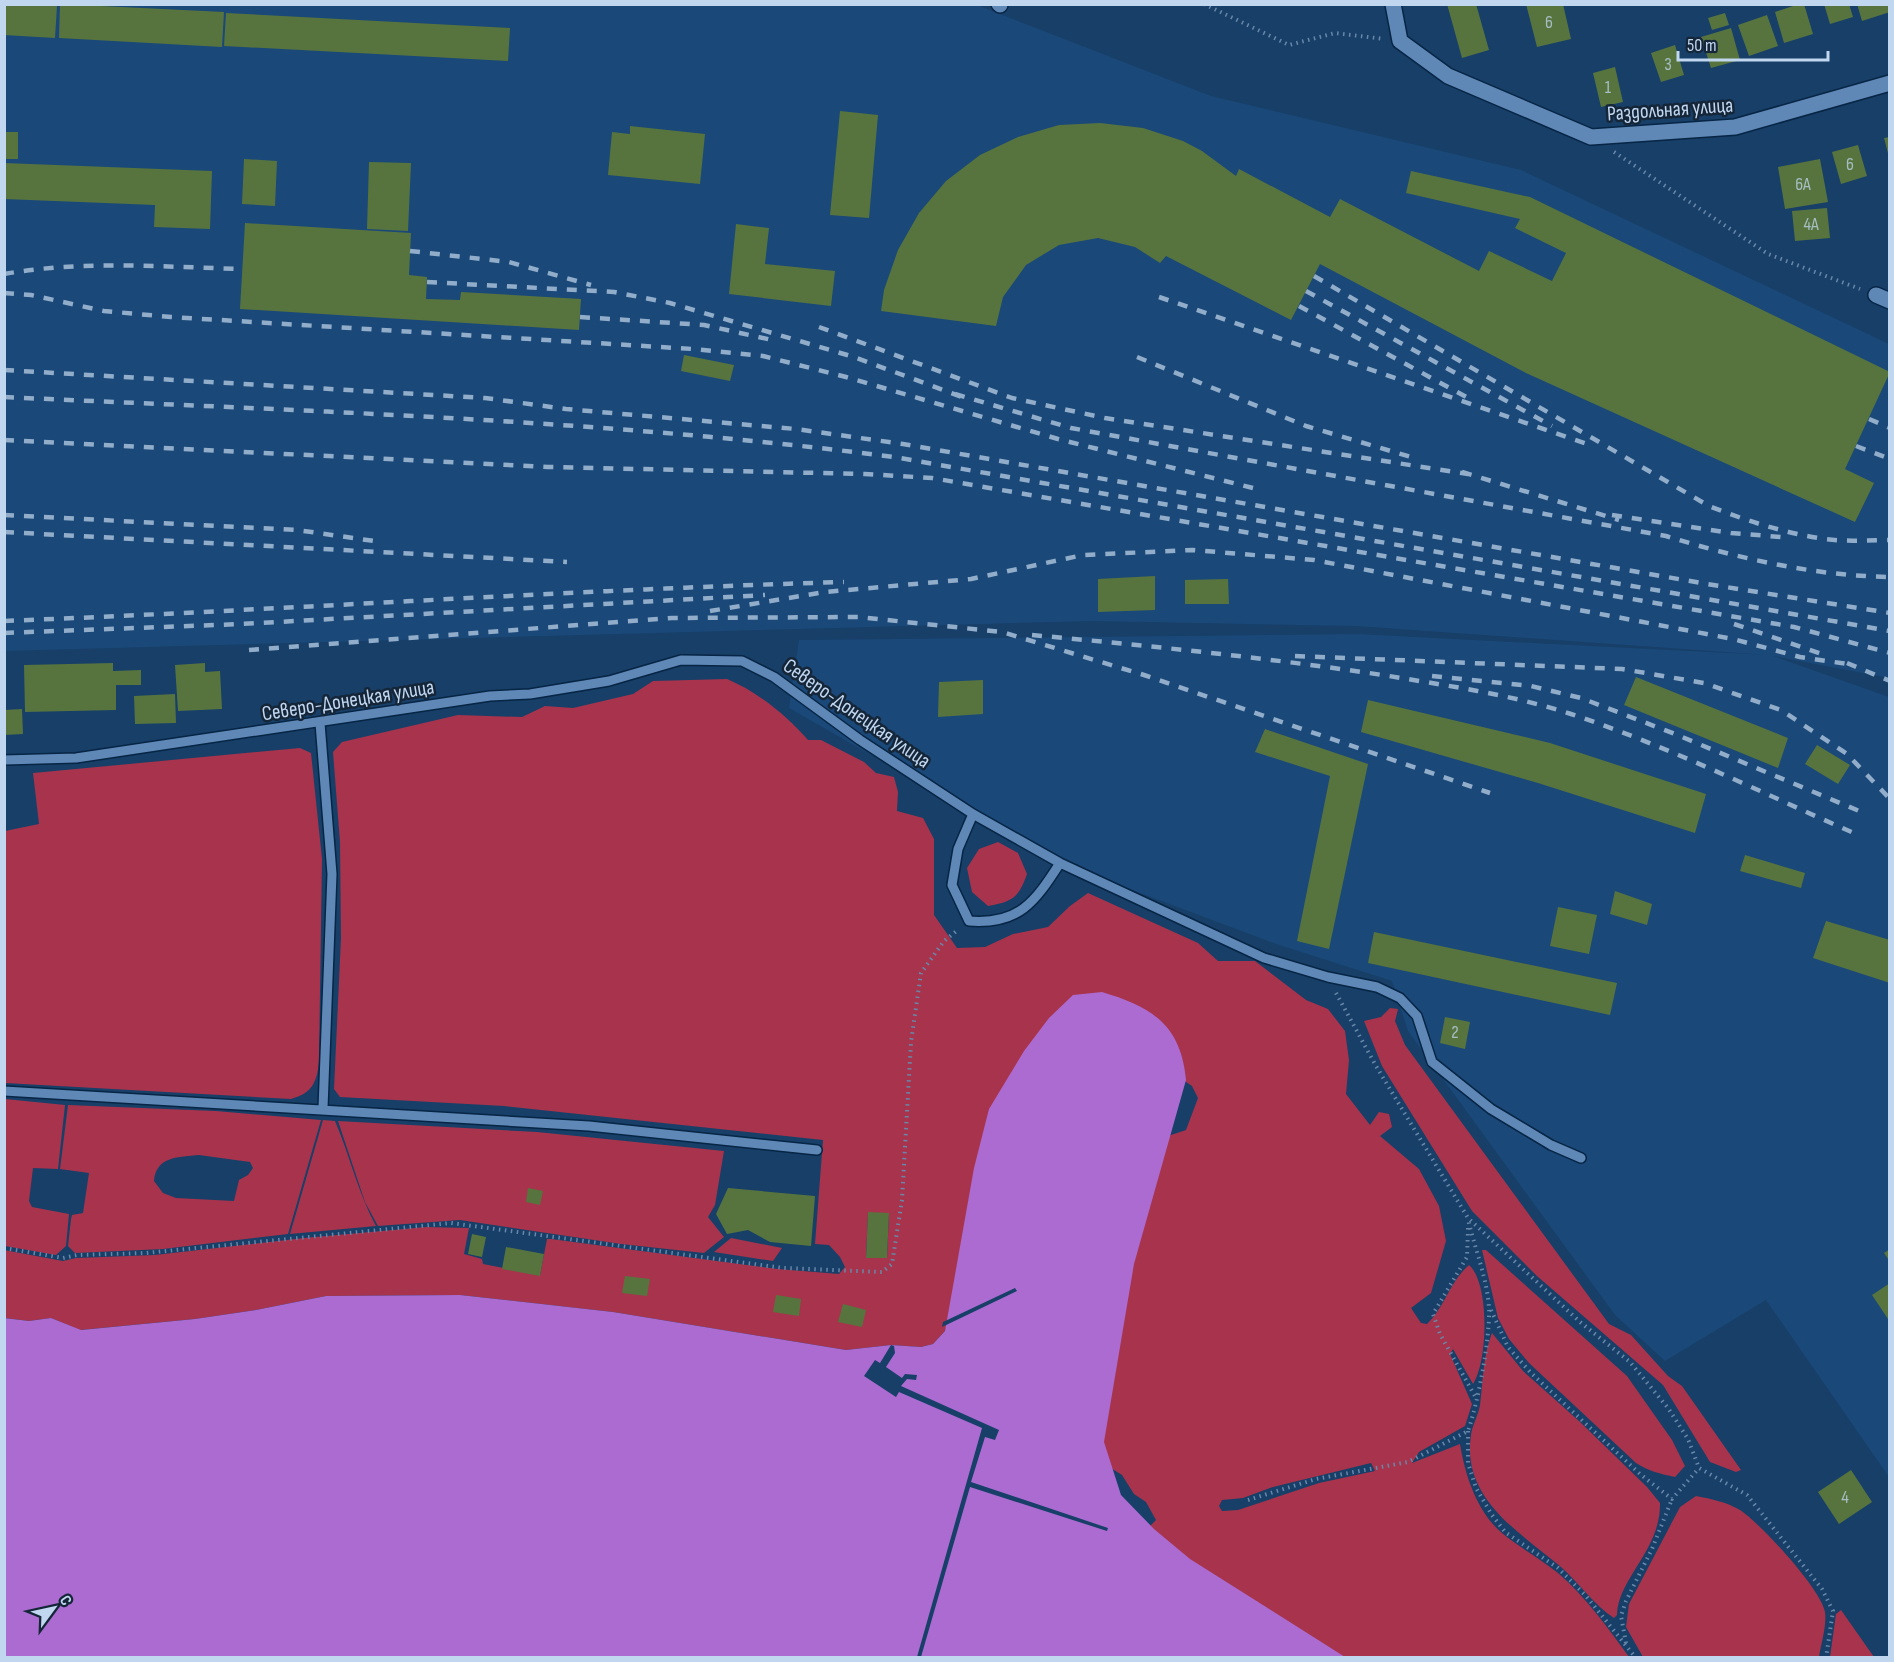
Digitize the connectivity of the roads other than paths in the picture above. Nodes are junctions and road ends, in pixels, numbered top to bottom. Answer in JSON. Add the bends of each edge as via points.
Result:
{"nodes":[{"id":1,"x":1393,"y":4,"type":"edge"},
{"id":2,"x":1890,"y":83,"type":"edge"},
{"id":3,"x":320,"y":723,"type":"junction"},
{"id":4,"x":4,"y":760,"type":"edge"},
{"id":5,"x":974,"y":814,"type":"junction"},
{"id":6,"x":1060,"y":863,"type":"junction"},
{"id":7,"x":4,"y":1091,"type":"edge"},
{"id":8,"x":323,"y":1108,"type":"junction"},
{"id":9,"x":817,"y":1150,"type":"dead end"},
{"id":10,"x":1581,"y":1158,"type":"dead end"}],
"edges":[{"from":1,"to":2,"type":"street","name":"Раздольная улица","via":[[1400,41],[1448,76],[1591,137],[1736,127]]},
{"from":3,"to":4,"type":"lane","name":"Северо-Донецкая улица","via":[[76,758]]},
{"from":3,"to":5,"type":"lane","name":"Северо-Донецкая улица","via":[[609,681],[681,660],[742,661],[774,677],[860,740]]},
{"from":3,"to":8,"type":"lane","via":[[332,874]]},
{"from":5,"to":6,"type":"lane","name":"Северо-Донецкая улица"},
{"from":5,"to":6,"type":"lane","via":[[958,849],[952,885],[969,921],[989,923],[1016,915],[1039,896]]},
{"from":6,"to":10,"type":"lane","name":"Северо-Донецкая улица","via":[[1264,958],[1377,987],[1400,998],[1417,1016],[1432,1062],[1491,1109]]},
{"from":7,"to":8,"type":"lane"},
{"from":8,"to":9,"type":"lane","via":[[589,1126]]}]}
